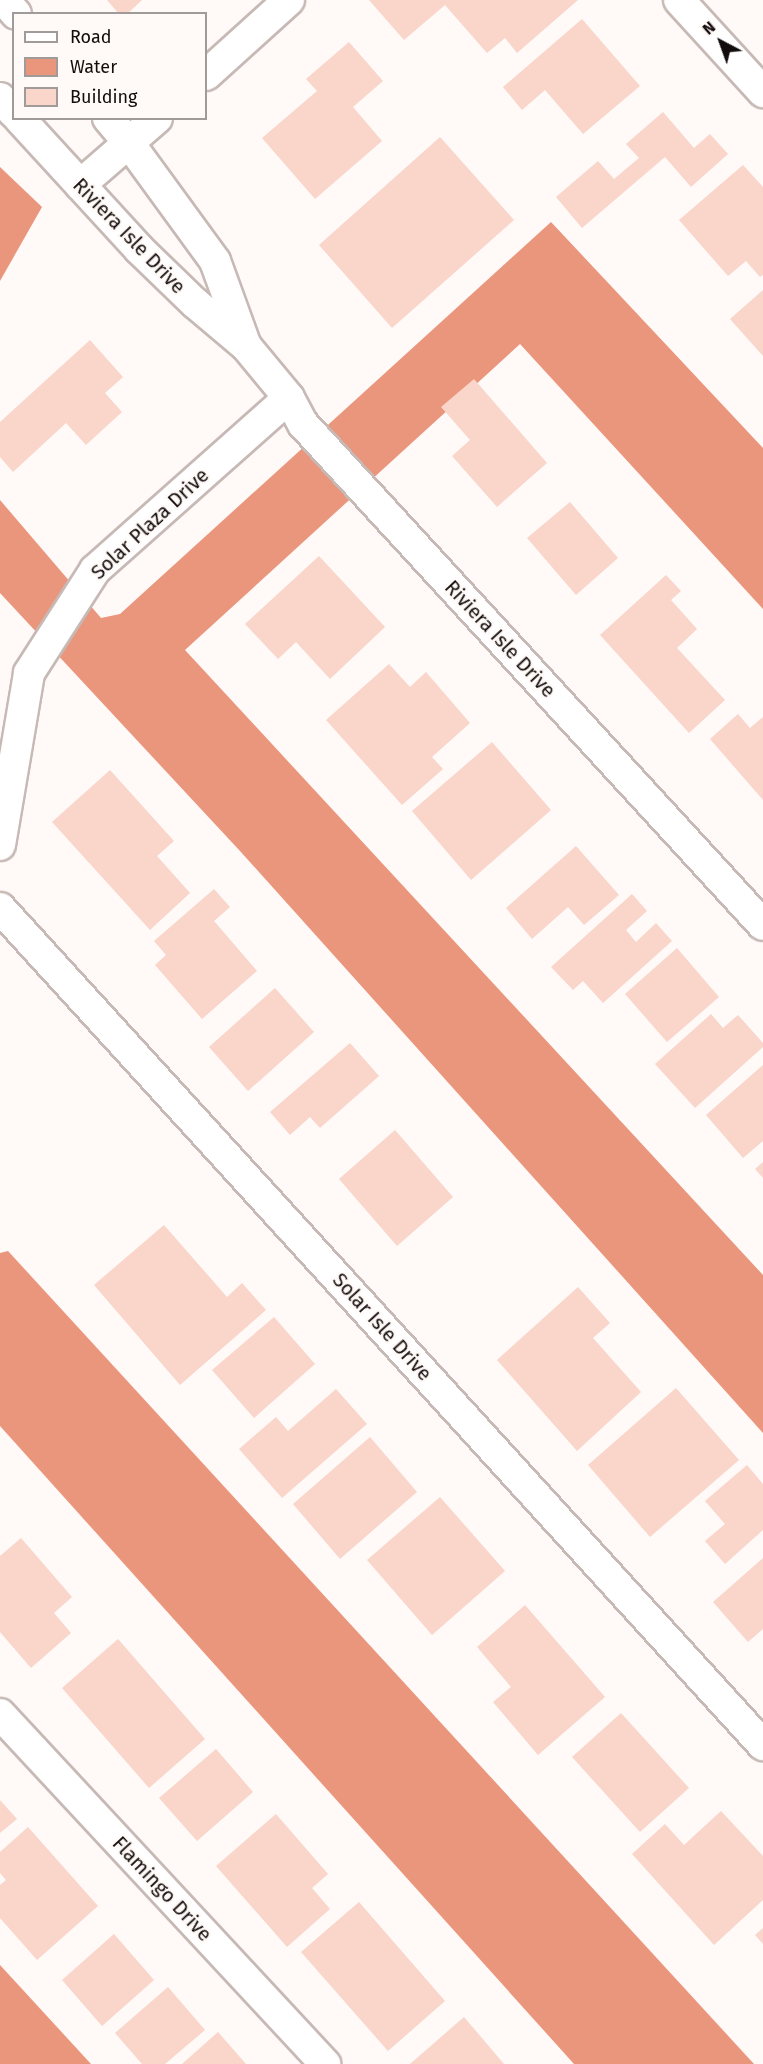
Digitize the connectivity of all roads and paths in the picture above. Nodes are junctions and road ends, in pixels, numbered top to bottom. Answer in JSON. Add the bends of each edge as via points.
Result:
{"nodes":[{"id":1,"x":4,"y":0,"type":"edge"},
{"id":2,"x":290,"y":0,"type":"edge"},
{"id":3,"x":679,"y":0,"type":"edge"},
{"id":4,"x":14,"y":12,"type":"edge"},
{"id":5,"x":207,"y":74,"type":"edge"},
{"id":6,"x":763,"y":92,"type":"edge"},
{"id":7,"x":0,"y":98,"type":"edge"},
{"id":8,"x":12,"y":111,"type":"edge"},
{"id":9,"x":21,"y":120,"type":"edge"},
{"id":10,"x":110,"y":120,"type":"edge"},
{"id":11,"x":155,"y":120,"type":"edge"},
{"id":12,"x":129,"y":143,"type":"junction"},
{"id":13,"x":80,"y":185,"type":"junction"},
{"id":14,"x":246,"y":346,"type":"junction"},
{"id":15,"x":289,"y":398,"type":"junction"},
{"id":16,"x":0,"y":845,"type":"edge"},
{"id":17,"x":0,"y":908,"type":"edge"},
{"id":18,"x":763,"y":925,"type":"edge"},
{"id":19,"x":0,"y":1714,"type":"edge"},
{"id":20,"x":763,"y":1745,"type":"edge"},
{"id":21,"x":325,"y":2064,"type":"edge"}],
"edges":[{"from":1,"to":4,"type":"street"},
{"from":2,"to":5,"type":"street"},
{"from":3,"to":6,"type":"street"},
{"from":7,"to":8,"type":"street"},
{"from":9,"to":13,"type":"street","name":"Riviera Isle Drive"},
{"from":10,"to":12,"type":"street","name":"Riviera Isle Drive"},
{"from":11,"to":12,"type":"street"},
{"from":12,"to":13,"type":"street"},
{"from":12,"to":14,"type":"street","name":"Riviera Isle Drive","via":[[215,261]]},
{"from":13,"to":14,"type":"street","name":"Riviera Isle Drive","via":[[139,249]]},
{"from":14,"to":15,"type":"street","name":"Riviera Isle Drive"},
{"from":15,"to":16,"type":"street","name":"Solar Plaza Drive","via":[[95,570],[29,673]]},
{"from":15,"to":18,"type":"street","name":"Riviera Isle Drive","via":[[303,424]]},
{"from":17,"to":20,"type":"street","name":"Solar Isle Drive"},
{"from":19,"to":21,"type":"street","name":"Flamingo Drive"}]}
